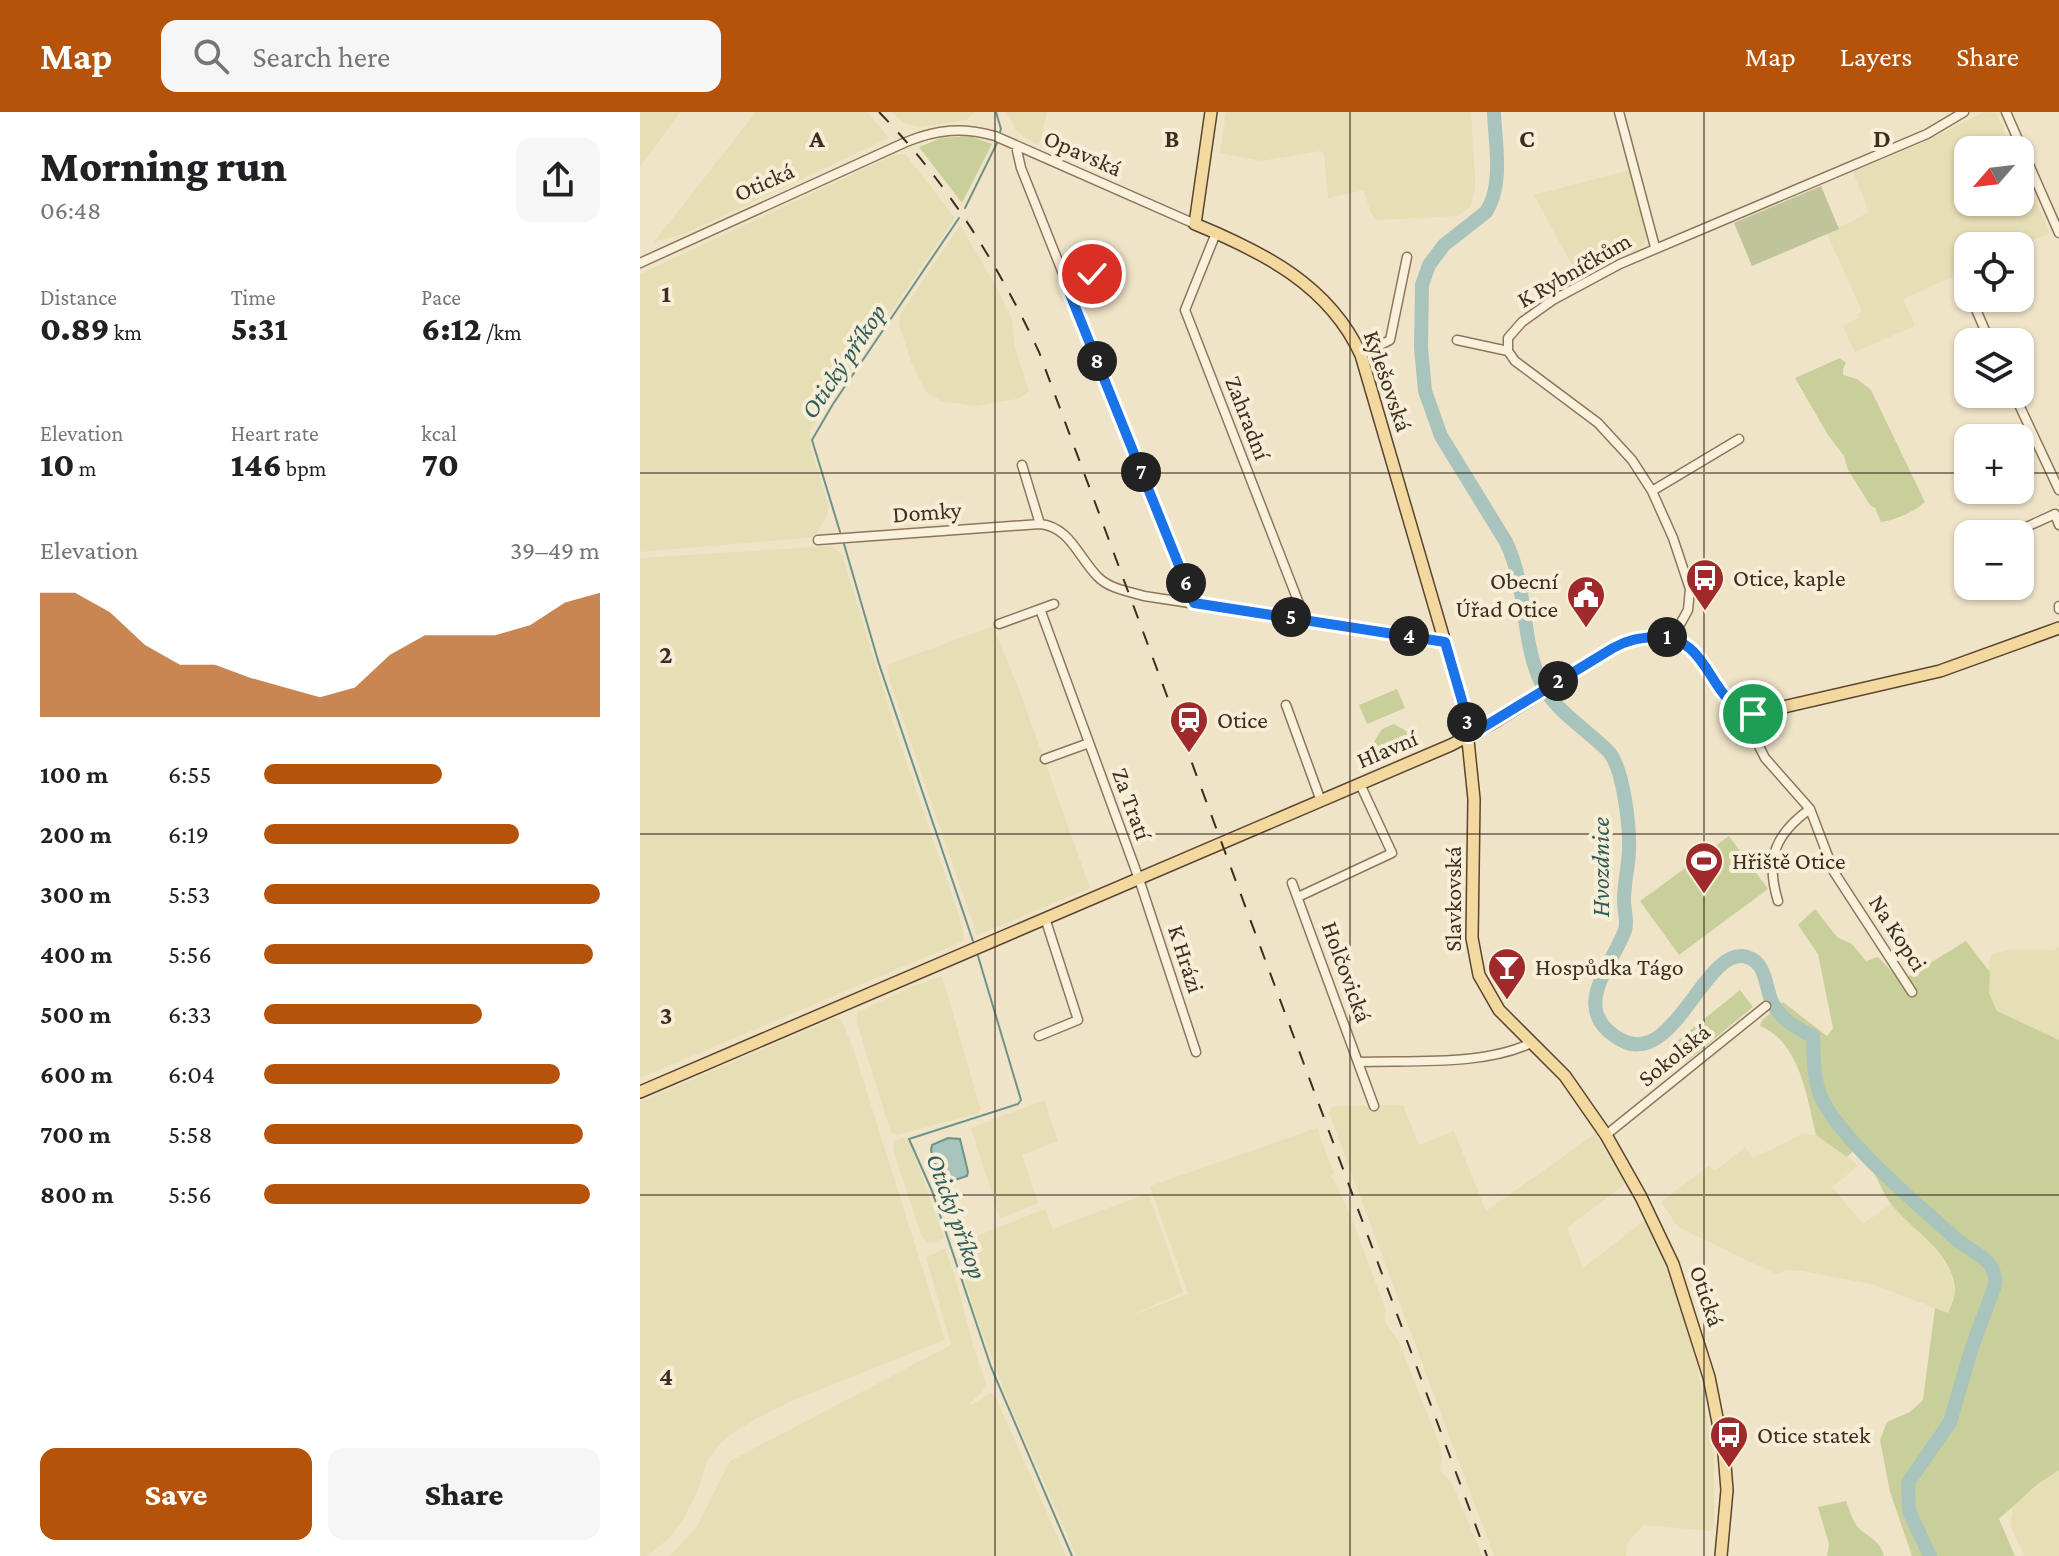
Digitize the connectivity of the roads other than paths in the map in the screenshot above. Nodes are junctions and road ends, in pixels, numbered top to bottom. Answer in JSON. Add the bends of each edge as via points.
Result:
{"nodes":[{"id":1,"x":1211,"y":112,"type":"edge"},
{"id":2,"x":1619,"y":112,"type":"edge"},
{"id":3,"x":1964,"y":112,"type":"edge"},
{"id":4,"x":2006,"y":112,"type":"edge"},
{"id":5,"x":906,"y":142,"type":"joint"},
{"id":6,"x":1016,"y":146,"type":"junction"},
{"id":7,"x":1195,"y":224,"type":"junction"},
{"id":8,"x":1216,"y":233,"type":"junction"},
{"id":9,"x":2059,"y":233,"type":"edge"},
{"id":10,"x":1655,"y":247,"type":"junction"},
{"id":11,"x":1407,"y":257,"type":"dead end"},
{"id":12,"x":640,"y":263,"type":"edge"},
{"id":13,"x":1092,"y":274,"type":"dead end"},
{"id":14,"x":1066,"y":284,"type":"junction"},
{"id":15,"x":1457,"y":340,"type":"dead end"},
{"id":16,"x":1508,"y":351,"type":"junction"},
{"id":17,"x":1361,"y":355,"type":"junction"},
{"id":18,"x":2021,"y":408,"type":"edge"},
{"id":19,"x":1739,"y":439,"type":"dead end"},
{"id":20,"x":1022,"y":465,"type":"dead end"},
{"id":21,"x":2059,"y":490,"type":"edge"},
{"id":22,"x":1652,"y":491,"type":"junction"},
{"id":23,"x":1040,"y":524,"type":"junction"},
{"id":24,"x":2034,"y":524,"type":"edge"},
{"id":25,"x":2059,"y":525,"type":"edge"},
{"id":26,"x":818,"y":540,"type":"dead end"},
{"id":27,"x":1194,"y":603,"type":"junction"},
{"id":28,"x":1054,"y":604,"type":"dead end"},
{"id":29,"x":1040,"y":609,"type":"junction"},
{"id":30,"x":1305,"y":619,"type":"junction"},
{"id":31,"x":999,"y":624,"type":"dead end"},
{"id":32,"x":2059,"y":628,"type":"edge"},
{"id":33,"x":1673,"y":637,"type":"junction"},
{"id":34,"x":1445,"y":642,"type":"junction"},
{"id":35,"x":1286,"y":705,"type":"dead end"},
{"id":36,"x":1740,"y":709,"type":"junction"},
{"id":37,"x":1469,"y":736,"type":"junction"},
{"id":38,"x":1089,"y":743,"type":"junction"},
{"id":39,"x":1045,"y":759,"type":"dead end"},
{"id":40,"x":1360,"y":784,"type":"junction"},
{"id":41,"x":1321,"y":801,"type":"junction"},
{"id":42,"x":1810,"y":809,"type":"junction"},
{"id":43,"x":1139,"y":879,"type":"junction"},
{"id":44,"x":1292,"y":883,"type":"dead end"},
{"id":45,"x":1298,"y":897,"type":"junction"},
{"id":46,"x":1778,"y":901,"type":"dead end"},
{"id":47,"x":1045,"y":918,"type":"junction"},
{"id":48,"x":1912,"y":992,"type":"dead end"},
{"id":49,"x":1766,"y":1006,"type":"dead end"},
{"id":50,"x":1039,"y":1036,"type":"dead end"},
{"id":51,"x":1531,"y":1043,"type":"junction"},
{"id":52,"x":1196,"y":1052,"type":"dead end"},
{"id":53,"x":1359,"y":1062,"type":"junction"},
{"id":54,"x":1565,"y":1076,"type":"joint"},
{"id":55,"x":640,"y":1092,"type":"edge"},
{"id":56,"x":1374,"y":1106,"type":"dead end"},
{"id":57,"x":1606,"y":1135,"type":"junction"},
{"id":58,"x":1721,"y":1556,"type":"edge"}],
"edges":[{"from":1,"to":7,"type":"main road"},
{"from":2,"to":10,"type":"street","name":"K Rybníčkům"},
{"from":3,"to":10,"type":"street","name":"K Rybníčkům","via":[[1927,134]]},
{"from":4,"to":9,"type":"street"},
{"from":5,"to":6,"type":"street","name":"Opavská","via":[[958,129]]},
{"from":5,"to":12,"type":"street","name":"Otická"},
{"from":6,"to":7,"type":"street","name":"Opavská"},
{"from":6,"to":14,"type":"street"},
{"from":7,"to":8,"type":"main road","name":"Kylešovská"},
{"from":8,"to":17,"type":"main road","name":"Kylešovská","via":[[1304,281],[1341,320]]},
{"from":8,"to":30,"type":"street","name":"Zahradní","via":[[1185,310]]},
{"from":10,"to":16,"type":"street","name":"K Rybníčkům","via":[[1538,311],[1511,333]]},
{"from":11,"to":17,"type":"street","via":[[1390,340]]},
{"from":13,"to":14,"type":"street"},
{"from":14,"to":27,"type":"street"},
{"from":15,"to":16,"type":"street"},
{"from":16,"to":22,"type":"street","via":[[1598,423]]},
{"from":17,"to":34,"type":"main road","name":"Kylešovská"},
{"from":18,"to":21,"type":"street"},
{"from":19,"to":22,"type":"street"},
{"from":20,"to":23,"type":"street"},
{"from":22,"to":33,"type":"street","via":[[1690,589],[1688,610]]},
{"from":23,"to":26,"type":"street","name":"Domky"},
{"from":23,"to":27,"type":"street","via":[[1063,532],[1109,586]]},
{"from":24,"to":25,"type":"street","via":[[2055,514]]},
{"from":27,"to":30,"type":"street"},
{"from":28,"to":29,"type":"street"},
{"from":29,"to":31,"type":"street"},
{"from":29,"to":38,"type":"street","name":"Za Tratí"},
{"from":30,"to":34,"type":"street"},
{"from":32,"to":36,"type":"main road","via":[[1940,671],[1753,714]]},
{"from":33,"to":36,"type":"main road","via":[[1692,649]]},
{"from":33,"to":37,"type":"main road","name":"Hlavní","via":[[1622,643]]},
{"from":34,"to":37,"type":"main road","name":"Kylešovská"},
{"from":35,"to":41,"type":"street"},
{"from":36,"to":42,"type":"street","name":"Na Kopci","via":[[1765,758]]},
{"from":37,"to":40,"type":"main road","name":"Hlavní"},
{"from":37,"to":51,"type":"main road","name":"Slavkovská","via":[[1474,957],[1494,1003]]},
{"from":38,"to":39,"type":"street","name":"Za Tratí"},
{"from":38,"to":43,"type":"street","name":"Za Tratí"},
{"from":40,"to":41,"type":"main road","name":"Hlavní"},
{"from":40,"to":45,"type":"street","name":"Holčovická","via":[[1392,853]]},
{"from":41,"to":43,"type":"main road","name":"Hlavní"},
{"from":42,"to":46,"type":"street","via":[[1779,837],[1772,882]]},
{"from":42,"to":48,"type":"street","name":"Na Kopci","via":[[1834,872]]},
{"from":43,"to":47,"type":"main road","name":"Hlavní"},
{"from":43,"to":52,"type":"street","name":"K Hrázi"},
{"from":44,"to":45,"type":"street","name":"Holčovická"},
{"from":45,"to":53,"type":"street","name":"Holčovická"},
{"from":47,"to":50,"type":"street","via":[[1078,1020]]},
{"from":47,"to":55,"type":"main road","name":"Hlavní"},
{"from":49,"to":57,"type":"street","name":"Sokolská"},
{"from":51,"to":53,"type":"street","via":[[1501,1054]]},
{"from":51,"to":54,"type":"main road","name":"Slavkovská"},
{"from":53,"to":56,"type":"street","name":"Holčovická"},
{"from":54,"to":57,"type":"main road","name":"Otická"},
{"from":57,"to":58,"type":"main road","name":"Otická","via":[[1669,1255],[1705,1363],[1727,1471]]}]}
